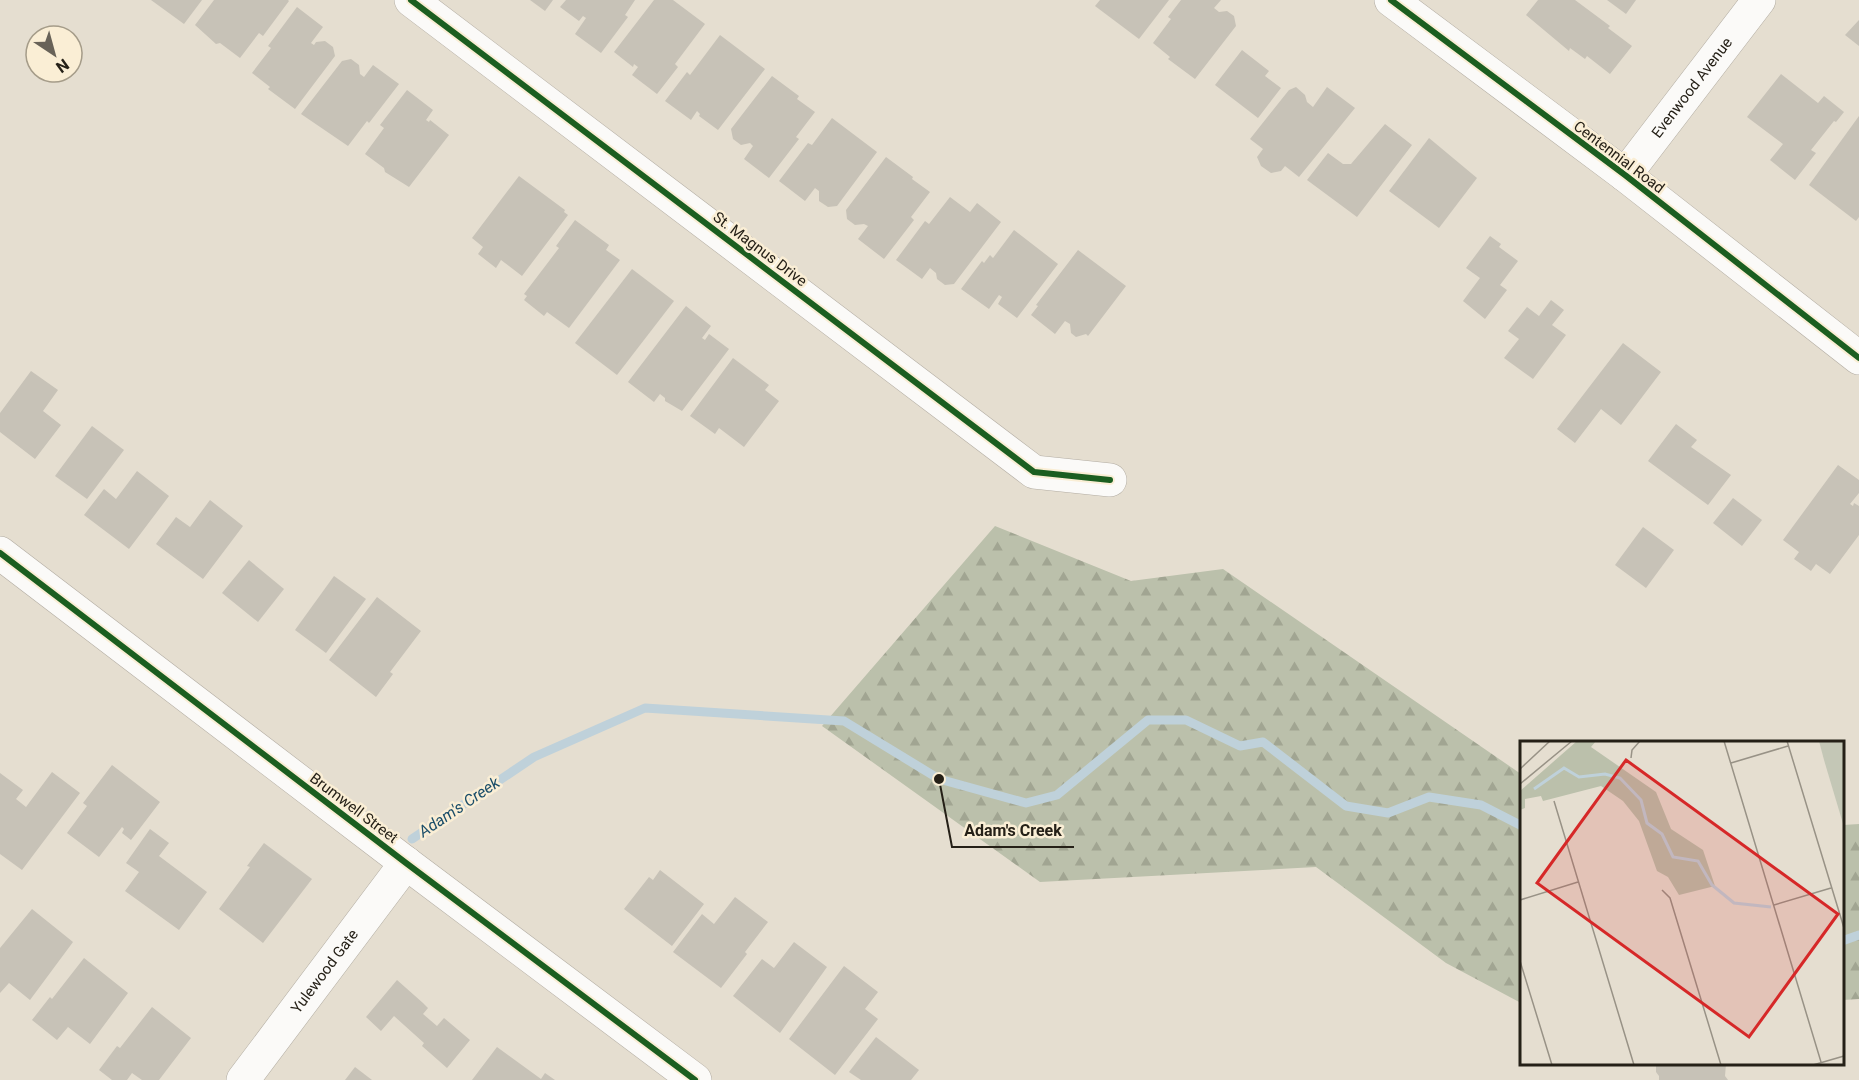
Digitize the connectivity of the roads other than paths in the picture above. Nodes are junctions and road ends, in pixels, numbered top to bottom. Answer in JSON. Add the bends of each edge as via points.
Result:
{"nodes":[{"id":1,"x":411,"y":0,"type":"edge"},
{"id":2,"x":1391,"y":0,"type":"edge"},
{"id":3,"x":1759,"y":0,"type":"edge"},
{"id":4,"x":1625,"y":176,"type":"junction"},
{"id":5,"x":1859,"y":358,"type":"edge"},
{"id":6,"x":1110,"y":480,"type":"dead end"},
{"id":7,"x":0,"y":553,"type":"edge"},
{"id":8,"x":406,"y":863,"type":"junction"},
{"id":9,"x":243,"y":1080,"type":"edge"},
{"id":10,"x":694,"y":1080,"type":"edge"}],
"edges":[{"from":1,"to":6,"type":"street","name":"St. Magnus Drive","via":[[1034,472]]},
{"from":2,"to":4,"type":"street","name":"Centennial Road"},
{"from":3,"to":4,"type":"street","name":"Evenwood Avenue"},
{"from":4,"to":5,"type":"street","name":"Centennial Road"},
{"from":7,"to":8,"type":"street","name":"Brumwell Street"},
{"from":8,"to":9,"type":"street","name":"Yulewood Gate"},
{"from":8,"to":10,"type":"street","name":"Brumwell Street"}]}
